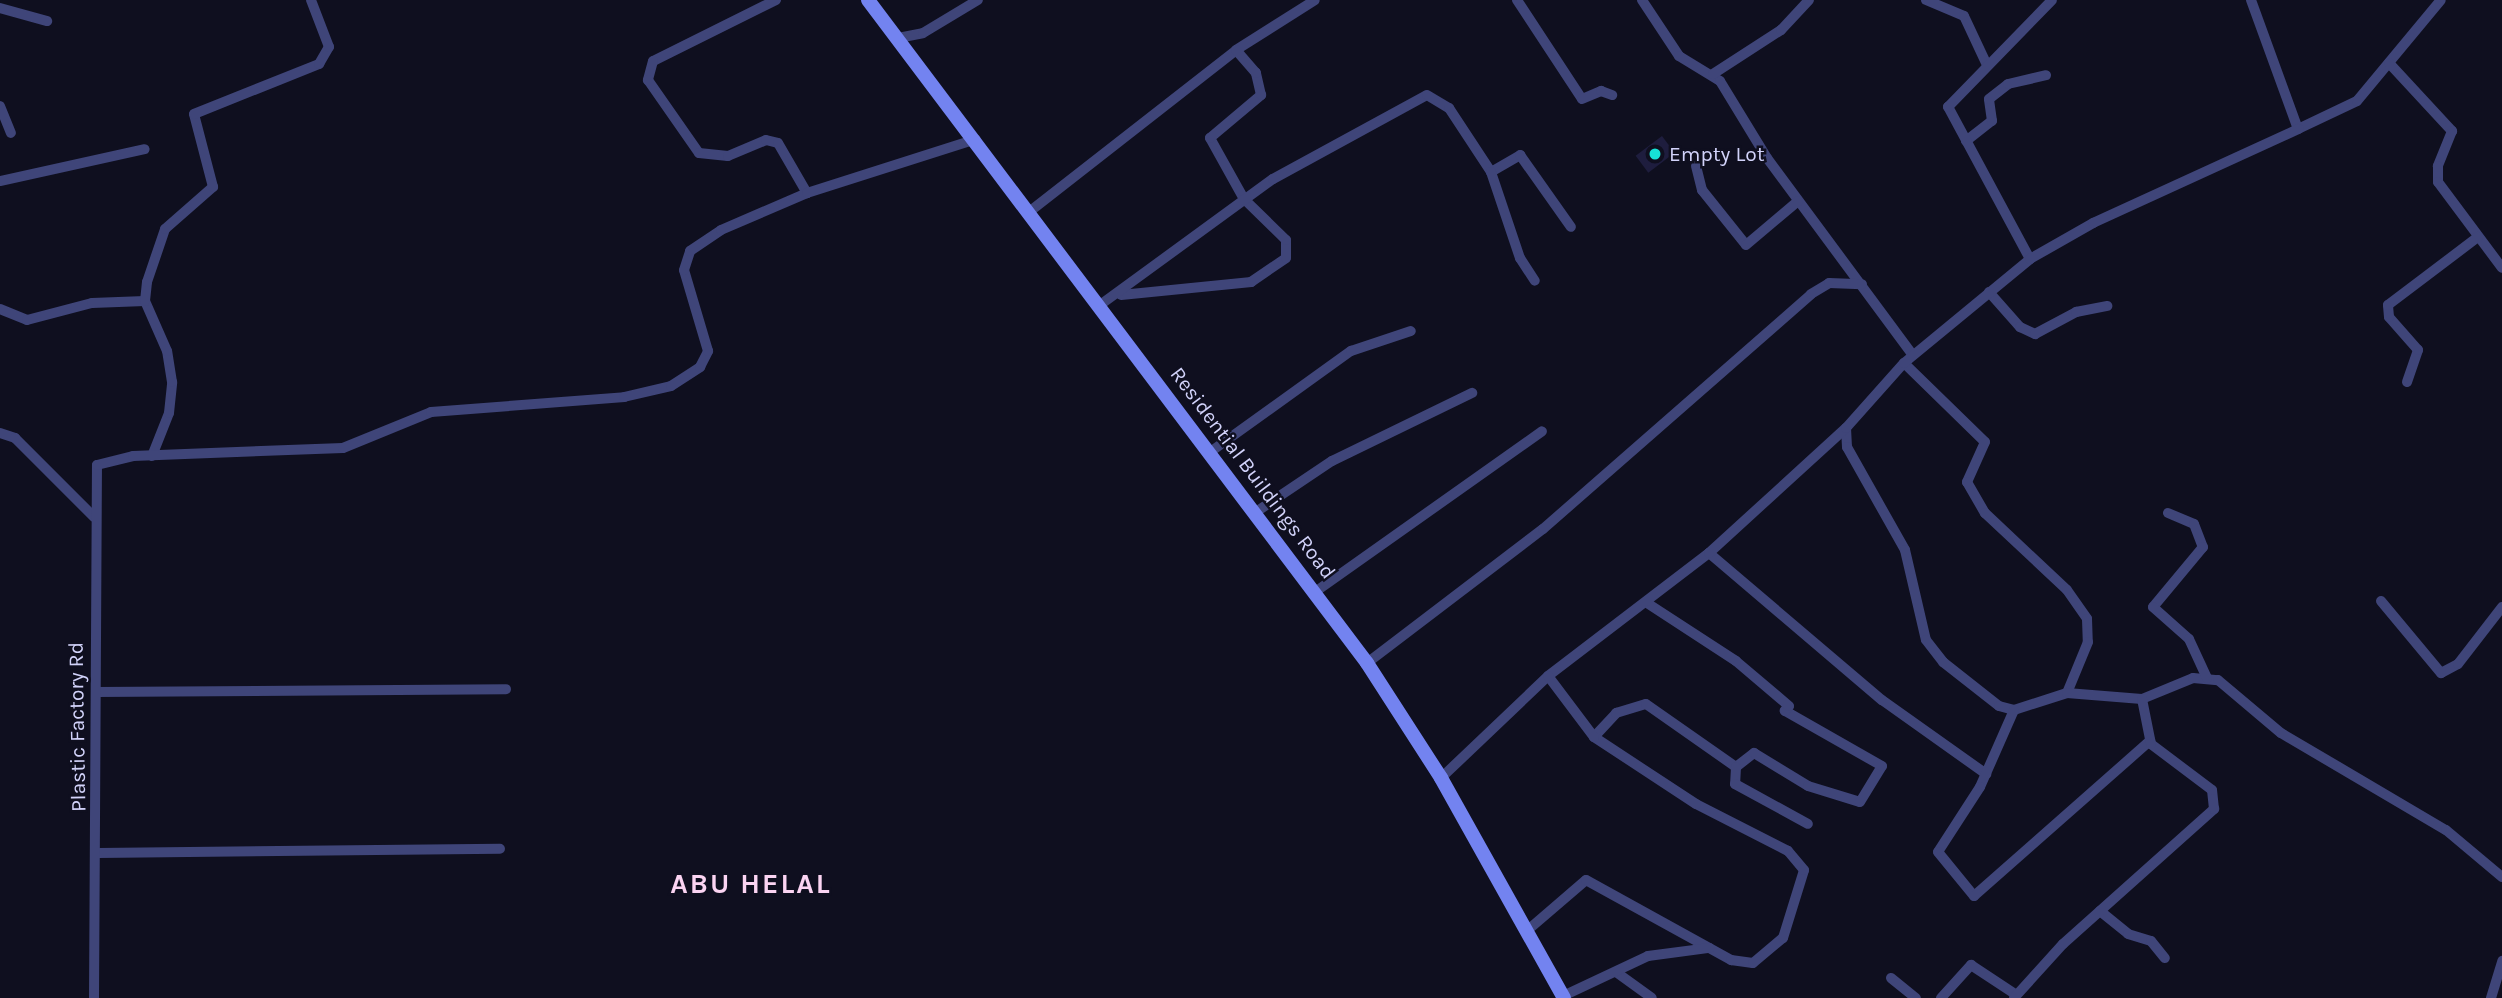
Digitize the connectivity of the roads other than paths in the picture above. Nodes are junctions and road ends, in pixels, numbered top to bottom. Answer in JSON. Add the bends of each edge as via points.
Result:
{"nodes":[{"id":1,"x":311,"y":0,"type":"edge"},
{"id":2,"x":776,"y":0,"type":"edge"},
{"id":3,"x":868,"y":0,"type":"edge"},
{"id":4,"x":978,"y":0,"type":"edge"},
{"id":5,"x":1315,"y":0,"type":"edge"},
{"id":6,"x":1517,"y":0,"type":"edge"},
{"id":7,"x":1642,"y":0,"type":"edge"},
{"id":8,"x":1809,"y":0,"type":"edge"},
{"id":9,"x":1926,"y":0,"type":"edge"},
{"id":10,"x":2052,"y":0,"type":"edge"},
{"id":11,"x":2251,"y":0,"type":"edge"},
{"id":12,"x":2441,"y":0,"type":"edge"},
{"id":13,"x":0,"y":8,"type":"edge"},
{"id":14,"x":47,"y":21,"type":"dead end"},
{"id":15,"x":898,"y":38,"type":"junction"},
{"id":16,"x":1236,"y":50,"type":"junction"},
{"id":17,"x":2389,"y":64,"type":"junction"},
{"id":18,"x":1987,"y":65,"type":"junction"},
{"id":19,"x":1713,"y":74,"type":"junction"},
{"id":20,"x":2046,"y":75,"type":"dead end"},
{"id":21,"x":1612,"y":95,"type":"dead end"},
{"id":22,"x":0,"y":106,"type":"edge"},
{"id":23,"x":2298,"y":129,"type":"junction"},
{"id":24,"x":11,"y":133,"type":"dead end"},
{"id":25,"x":976,"y":139,"type":"junction"},
{"id":26,"x":1966,"y":141,"type":"junction"},
{"id":27,"x":145,"y":149,"type":"dead end"},
{"id":28,"x":1696,"y":166,"type":"dead end"},
{"id":29,"x":1491,"y":172,"type":"junction"},
{"id":30,"x":0,"y":181,"type":"edge"},
{"id":31,"x":807,"y":193,"type":"junction"},
{"id":32,"x":1244,"y":199,"type":"junction"},
{"id":33,"x":1798,"y":201,"type":"junction"},
{"id":34,"x":1029,"y":212,"type":"junction"},
{"id":35,"x":1571,"y":227,"type":"dead end"},
{"id":36,"x":2478,"y":237,"type":"junction"},
{"id":37,"x":2030,"y":259,"type":"junction"},
{"id":38,"x":2502,"y":268,"type":"edge"},
{"id":39,"x":1535,"y":281,"type":"dead end"},
{"id":40,"x":1862,"y":284,"type":"junction"},
{"id":41,"x":1989,"y":292,"type":"junction"},
{"id":42,"x":1121,"y":295,"type":"junction"},
{"id":43,"x":145,"y":301,"type":"junction"},
{"id":44,"x":1100,"y":305,"type":"junction"},
{"id":45,"x":2107,"y":306,"type":"dead end"},
{"id":46,"x":0,"y":309,"type":"edge"},
{"id":47,"x":1411,"y":331,"type":"dead end"},
{"id":48,"x":1908,"y":359,"type":"junction"},
{"id":49,"x":2407,"y":382,"type":"dead end"},
{"id":50,"x":1472,"y":393,"type":"dead end"},
{"id":51,"x":1846,"y":428,"type":"junction"},
{"id":52,"x":1542,"y":431,"type":"dead end"},
{"id":53,"x":0,"y":433,"type":"edge"},
{"id":54,"x":1213,"y":450,"type":"junction"},
{"id":55,"x":152,"y":456,"type":"junction"},
{"id":56,"x":1256,"y":512,"type":"junction"},
{"id":57,"x":2168,"y":513,"type":"dead end"},
{"id":58,"x":94,"y":517,"type":"junction"},
{"id":59,"x":1709,"y":553,"type":"junction"},
{"id":60,"x":1315,"y":592,"type":"junction"},
{"id":61,"x":2381,"y":601,"type":"dead end"},
{"id":62,"x":1647,"y":603,"type":"junction"},
{"id":63,"x":2502,"y":607,"type":"edge"},
{"id":64,"x":1367,"y":663,"type":"junction"},
{"id":65,"x":1548,"y":676,"type":"junction"},
{"id":66,"x":2207,"y":678,"type":"junction"},
{"id":67,"x":506,"y":689,"type":"dead end"},
{"id":68,"x":96,"y":692,"type":"junction"},
{"id":69,"x":2067,"y":693,"type":"junction"},
{"id":70,"x":2142,"y":699,"type":"junction"},
{"id":71,"x":2014,"y":710,"type":"junction"},
{"id":72,"x":1594,"y":737,"type":"junction"},
{"id":73,"x":2150,"y":741,"type":"junction"},
{"id":74,"x":1736,"y":767,"type":"junction"},
{"id":75,"x":1986,"y":774,"type":"junction"},
{"id":76,"x":1441,"y":778,"type":"junction"},
{"id":77,"x":1808,"y":824,"type":"dead end"},
{"id":78,"x":500,"y":849,"type":"dead end"},
{"id":79,"x":98,"y":853,"type":"junction"},
{"id":80,"x":2502,"y":877,"type":"edge"},
{"id":81,"x":2100,"y":911,"type":"junction"},
{"id":82,"x":1529,"y":929,"type":"junction"},
{"id":83,"x":1709,"y":948,"type":"junction"},
{"id":84,"x":2165,"y":958,"type":"dead end"},
{"id":85,"x":2502,"y":961,"type":"edge"},
{"id":86,"x":1616,"y":972,"type":"junction"},
{"id":87,"x":1891,"y":978,"type":"dead end"},
{"id":88,"x":2015,"y":996,"type":"edge"},
{"id":89,"x":1563,"y":997,"type":"edge"},
{"id":90,"x":96,"y":998,"type":"edge"},
{"id":91,"x":1653,"y":998,"type":"edge"},
{"id":92,"x":1916,"y":998,"type":"edge"},
{"id":93,"x":1941,"y":998,"type":"edge"},
{"id":94,"x":2491,"y":998,"type":"edge"}],
"edges":[{"from":1,"to":43,"type":"street","via":[[329,47],[319,64],[194,114],[213,187],[165,229]]},
{"from":2,"to":31,"type":"street","via":[[653,61],[648,80],[698,153],[728,156],[765,141],[778,143]]},
{"from":3,"to":15,"type":"main road","name":"Residential Buildings Road"},
{"from":4,"to":15,"type":"street","via":[[923,33]]},
{"from":5,"to":16,"type":"street"},
{"from":6,"to":21,"type":"street","via":[[1580,97],[1604,91]]},
{"from":7,"to":19,"type":"street","via":[[1679,56]]},
{"from":8,"to":19,"type":"street","via":[[1780,30]]},
{"from":9,"to":18,"type":"street","via":[[1964,16]]},
{"from":10,"to":18,"type":"street"},
{"from":11,"to":23,"type":"street"},
{"from":12,"to":17,"type":"street"},
{"from":13,"to":14,"type":"street"},
{"from":15,"to":25,"type":"main road","name":"Residential Buildings Road"},
{"from":16,"to":32,"type":"street","via":[[1256,73],[1261,95],[1210,138]]},
{"from":16,"to":34,"type":"street"},
{"from":17,"to":23,"type":"street","via":[[2346,109]]},
{"from":17,"to":36,"type":"street","via":[[2452,131],[2438,166],[2438,183]]},
{"from":18,"to":26,"type":"street","via":[[1948,107]]},
{"from":19,"to":33,"type":"street"},
{"from":20,"to":26,"type":"street","via":[[2008,84],[1989,99],[1992,121]]},
{"from":22,"to":24,"type":"street"},
{"from":23,"to":37,"type":"street","via":[[2093,223]]},
{"from":25,"to":31,"type":"street"},
{"from":25,"to":34,"type":"main road","name":"Residential Buildings Road"},
{"from":26,"to":37,"type":"street"},
{"from":27,"to":30,"type":"street"},
{"from":28,"to":33,"type":"street","via":[[1702,190],[1745,245]]},
{"from":29,"to":32,"type":"street","via":[[1449,108],[1427,95]]},
{"from":29,"to":35,"type":"street","via":[[1517,155],[1523,157]]},
{"from":29,"to":39,"type":"street","via":[[1520,258]]},
{"from":31,"to":55,"type":"street","via":[[721,230],[690,251],[684,270],[708,351],[682,382],[624,397],[431,412],[343,448]]},
{"from":32,"to":42,"type":"street"},
{"from":32,"to":42,"type":"street","via":[[1265,213],[1288,243],[1275,270],[1233,285]]},
{"from":33,"to":40,"type":"street"},
{"from":34,"to":44,"type":"main road","name":"Residential Buildings Road"},
{"from":36,"to":38,"type":"street"},
{"from":36,"to":49,"type":"street","via":[[2388,305],[2389,317],[2418,350]]},
{"from":37,"to":41,"type":"street"},
{"from":40,"to":48,"type":"street"},
{"from":40,"to":64,"type":"street","via":[[1829,283],[1811,294],[1544,529]]},
{"from":41,"to":45,"type":"street","via":[[2020,327],[2035,334],[2076,312]]},
{"from":41,"to":48,"type":"street"},
{"from":42,"to":44,"type":"street"},
{"from":43,"to":46,"type":"street","via":[[92,303],[27,320]]},
{"from":43,"to":55,"type":"street","via":[[167,351],[172,382]]},
{"from":44,"to":54,"type":"main road","name":"Residential Buildings Road"},
{"from":47,"to":54,"type":"street","via":[[1351,351]]},
{"from":48,"to":51,"type":"street"},
{"from":48,"to":69,"type":"street","via":[[1985,442],[1967,482],[1985,513],[2067,590],[2087,619],[2088,642]]},
{"from":50,"to":56,"type":"street","via":[[1332,461]]},
{"from":51,"to":59,"type":"street"},
{"from":51,"to":71,"type":"street","via":[[1847,447],[1905,550],[1926,640],[1982,694]]},
{"from":52,"to":60,"type":"street"},
{"from":53,"to":58,"type":"street","via":[[15,438]]},
{"from":54,"to":56,"type":"main road","name":"Residential Buildings Road"},
{"from":55,"to":58,"type":"street","name":"Plastic Factory Rd","via":[[97,465]]},
{"from":56,"to":60,"type":"main road","name":"Residential Buildings Road"},
{"from":57,"to":66,"type":"street","via":[[2193,524],[2203,547],[2153,607],[2189,639]]},
{"from":58,"to":68,"type":"street","name":"Plastic Factory Rd"},
{"from":59,"to":62,"type":"street"},
{"from":59,"to":75,"type":"street","via":[[1882,700]]},
{"from":60,"to":64,"type":"main road","name":"Residential Buildings Road"},
{"from":61,"to":63,"type":"street","via":[[2441,673],[2458,664]]},
{"from":62,"to":65,"type":"street"},
{"from":62,"to":74,"type":"street","via":[[1735,662],[1789,706],[1785,711],[1882,766],[1860,802],[1808,786],[1754,752]]},
{"from":64,"to":76,"type":"main road","name":"Residential Buildings Road"},
{"from":65,"to":72,"type":"street"},
{"from":65,"to":76,"type":"street"},
{"from":66,"to":70,"type":"street"},
{"from":66,"to":80,"type":"street","via":[[2281,733],[2446,830]]},
{"from":67,"to":68,"type":"street"},
{"from":68,"to":79,"type":"street","name":"Plastic Factory Rd"},
{"from":69,"to":70,"type":"street"},
{"from":69,"to":71,"type":"street"},
{"from":70,"to":73,"type":"street"},
{"from":71,"to":75,"type":"street"},
{"from":72,"to":74,"type":"street","via":[[1615,713],[1646,705]]},
{"from":72,"to":83,"type":"street","via":[[1696,804],[1804,864],[1783,937],[1773,949],[1741,964]]},
{"from":73,"to":75,"type":"street","via":[[1974,896],[1937,852]]},
{"from":73,"to":81,"type":"street","via":[[2212,790],[2216,803]]},
{"from":74,"to":77,"type":"street","via":[[1735,784]]},
{"from":76,"to":82,"type":"main road","name":"Residential Buildings Road"},
{"from":78,"to":79,"type":"street"},
{"from":79,"to":90,"type":"street","name":"Plastic Factory Rd"},
{"from":81,"to":84,"type":"street","via":[[2128,934],[2151,941]]},
{"from":81,"to":88,"type":"street"},
{"from":82,"to":83,"type":"street","via":[[1586,880]]},
{"from":82,"to":89,"type":"main road","name":"Residential Buildings Road"},
{"from":83,"to":86,"type":"street","via":[[1664,952]]},
{"from":85,"to":94,"type":"street"},
{"from":86,"to":89,"type":"street"},
{"from":86,"to":91,"type":"street"},
{"from":87,"to":92,"type":"street"},
{"from":88,"to":93,"type":"street","via":[[1971,965]]}]}
